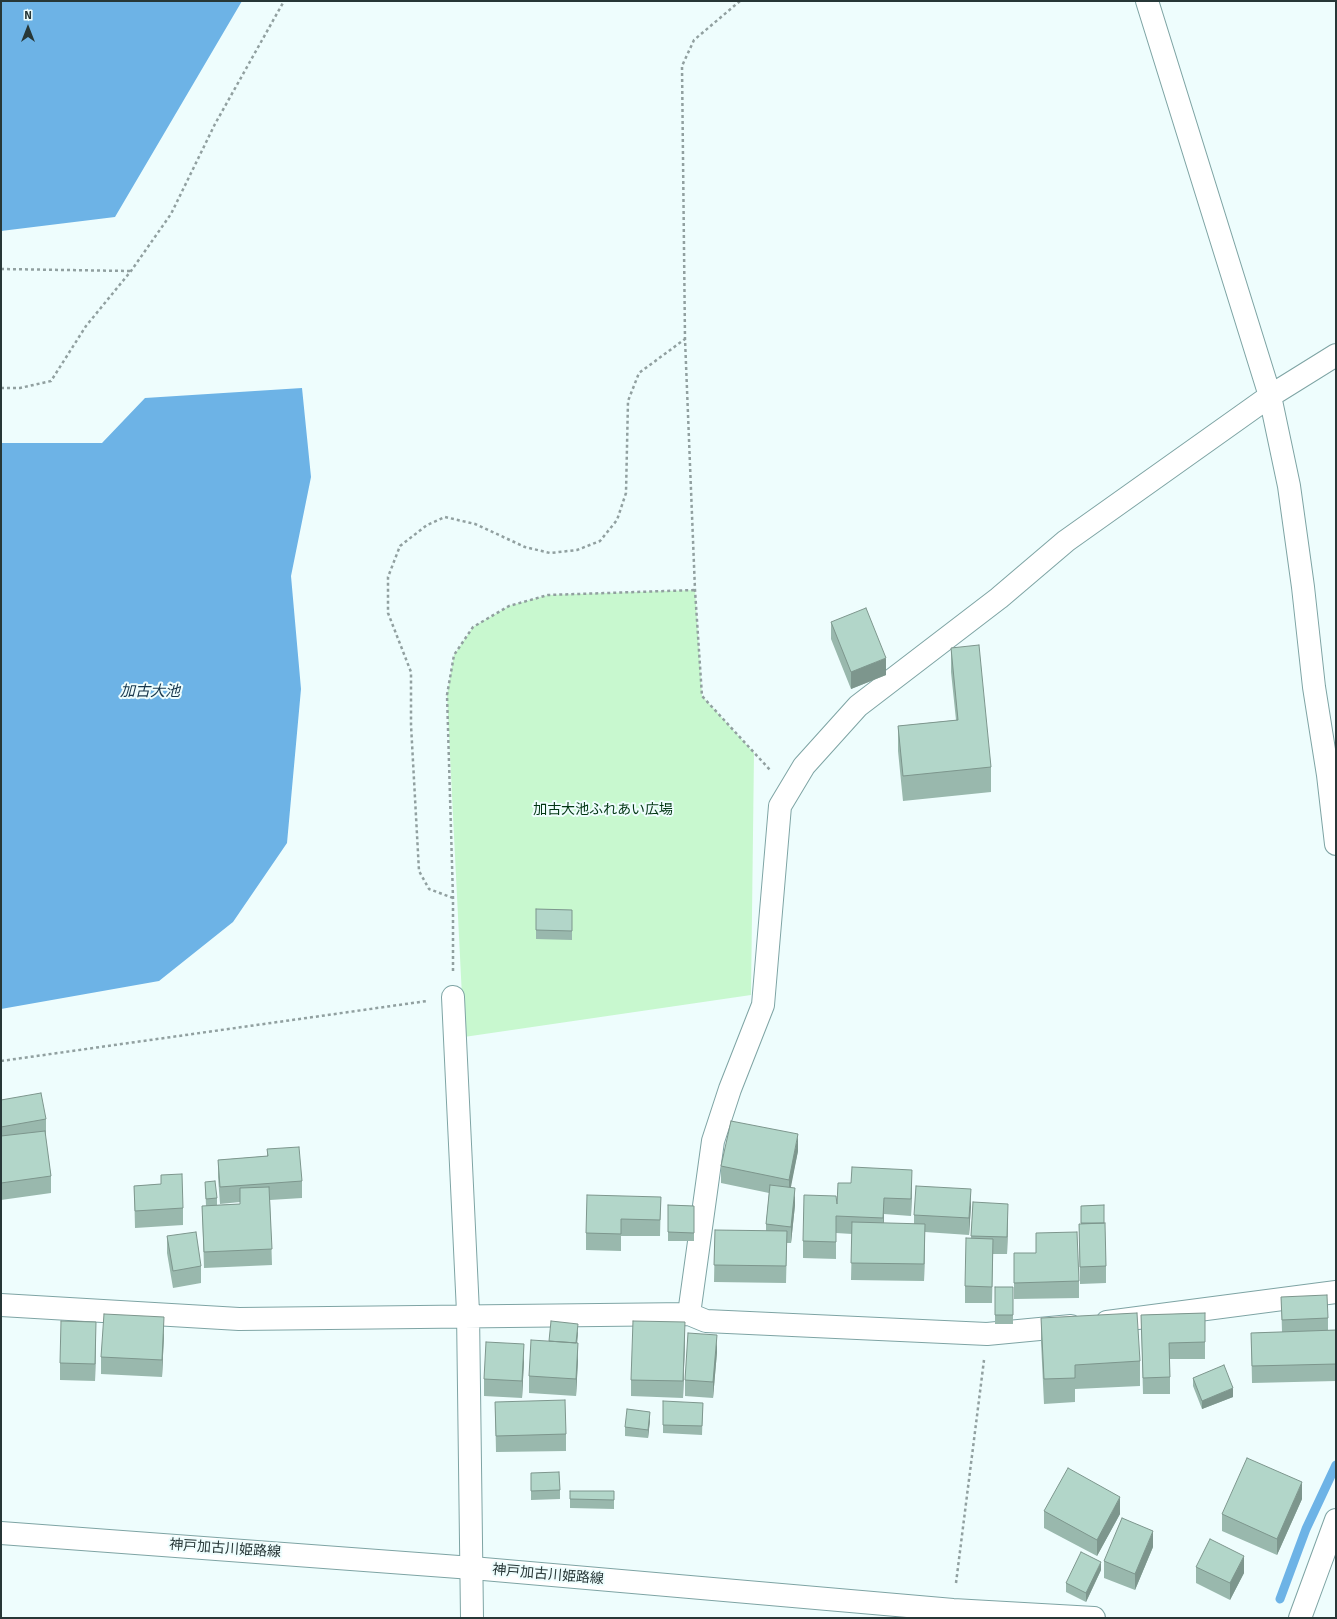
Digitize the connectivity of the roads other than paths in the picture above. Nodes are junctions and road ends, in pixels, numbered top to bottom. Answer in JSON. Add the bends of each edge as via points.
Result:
{"nodes":[{"id":1,"x":1147,"y":1,"type":"edge"},
{"id":2,"x":1336,"y":354,"type":"edge"},
{"id":3,"x":1270,"y":396,"type":"junction"},
{"id":4,"x":1336,"y":844,"type":"edge"},
{"id":5,"x":453,"y":997,"type":"road end"},
{"id":6,"x":1336,"y":1292,"type":"edge"},
{"id":7,"x":1,"y":1305,"type":"edge"},
{"id":8,"x":689,"y":1314,"type":"junction"},
{"id":9,"x":468,"y":1316,"type":"junction"},
{"id":10,"x":1336,"y":1520,"type":"edge"},
{"id":11,"x":1,"y":1533,"type":"edge"},
{"id":12,"x":472,"y":1568,"type":"junction"},
{"id":13,"x":472,"y":1618,"type":"edge"},
{"id":14,"x":1094,"y":1618,"type":"edge"},
{"id":15,"x":1300,"y":1618,"type":"edge"}],
"edges":[{"from":1,"to":3,"type":"street"},
{"from":2,"to":3,"type":"street"},
{"from":3,"to":4,"type":"street","via":[[1291,502]]},
{"from":3,"to":8,"type":"street","via":[[1066,541],[999,598],[858,706],[804,766],[780,806],[763,1005],[713,1141]]},
{"from":5,"to":9,"type":"street"},
{"from":6,"to":8,"type":"street","via":[[1041,1330],[987,1334],[706,1321]]},
{"from":7,"to":9,"type":"street","via":[[239,1319]]},
{"from":8,"to":9,"type":"street"},
{"from":9,"to":12,"type":"street"},
{"from":10,"to":15,"type":"street"},
{"from":11,"to":12,"type":"street","name":"神戸加古川姫路線"},
{"from":12,"to":13,"type":"street"},
{"from":12,"to":14,"type":"street","name":"神戸加古川姫路線","via":[[953,1610]]}]}
